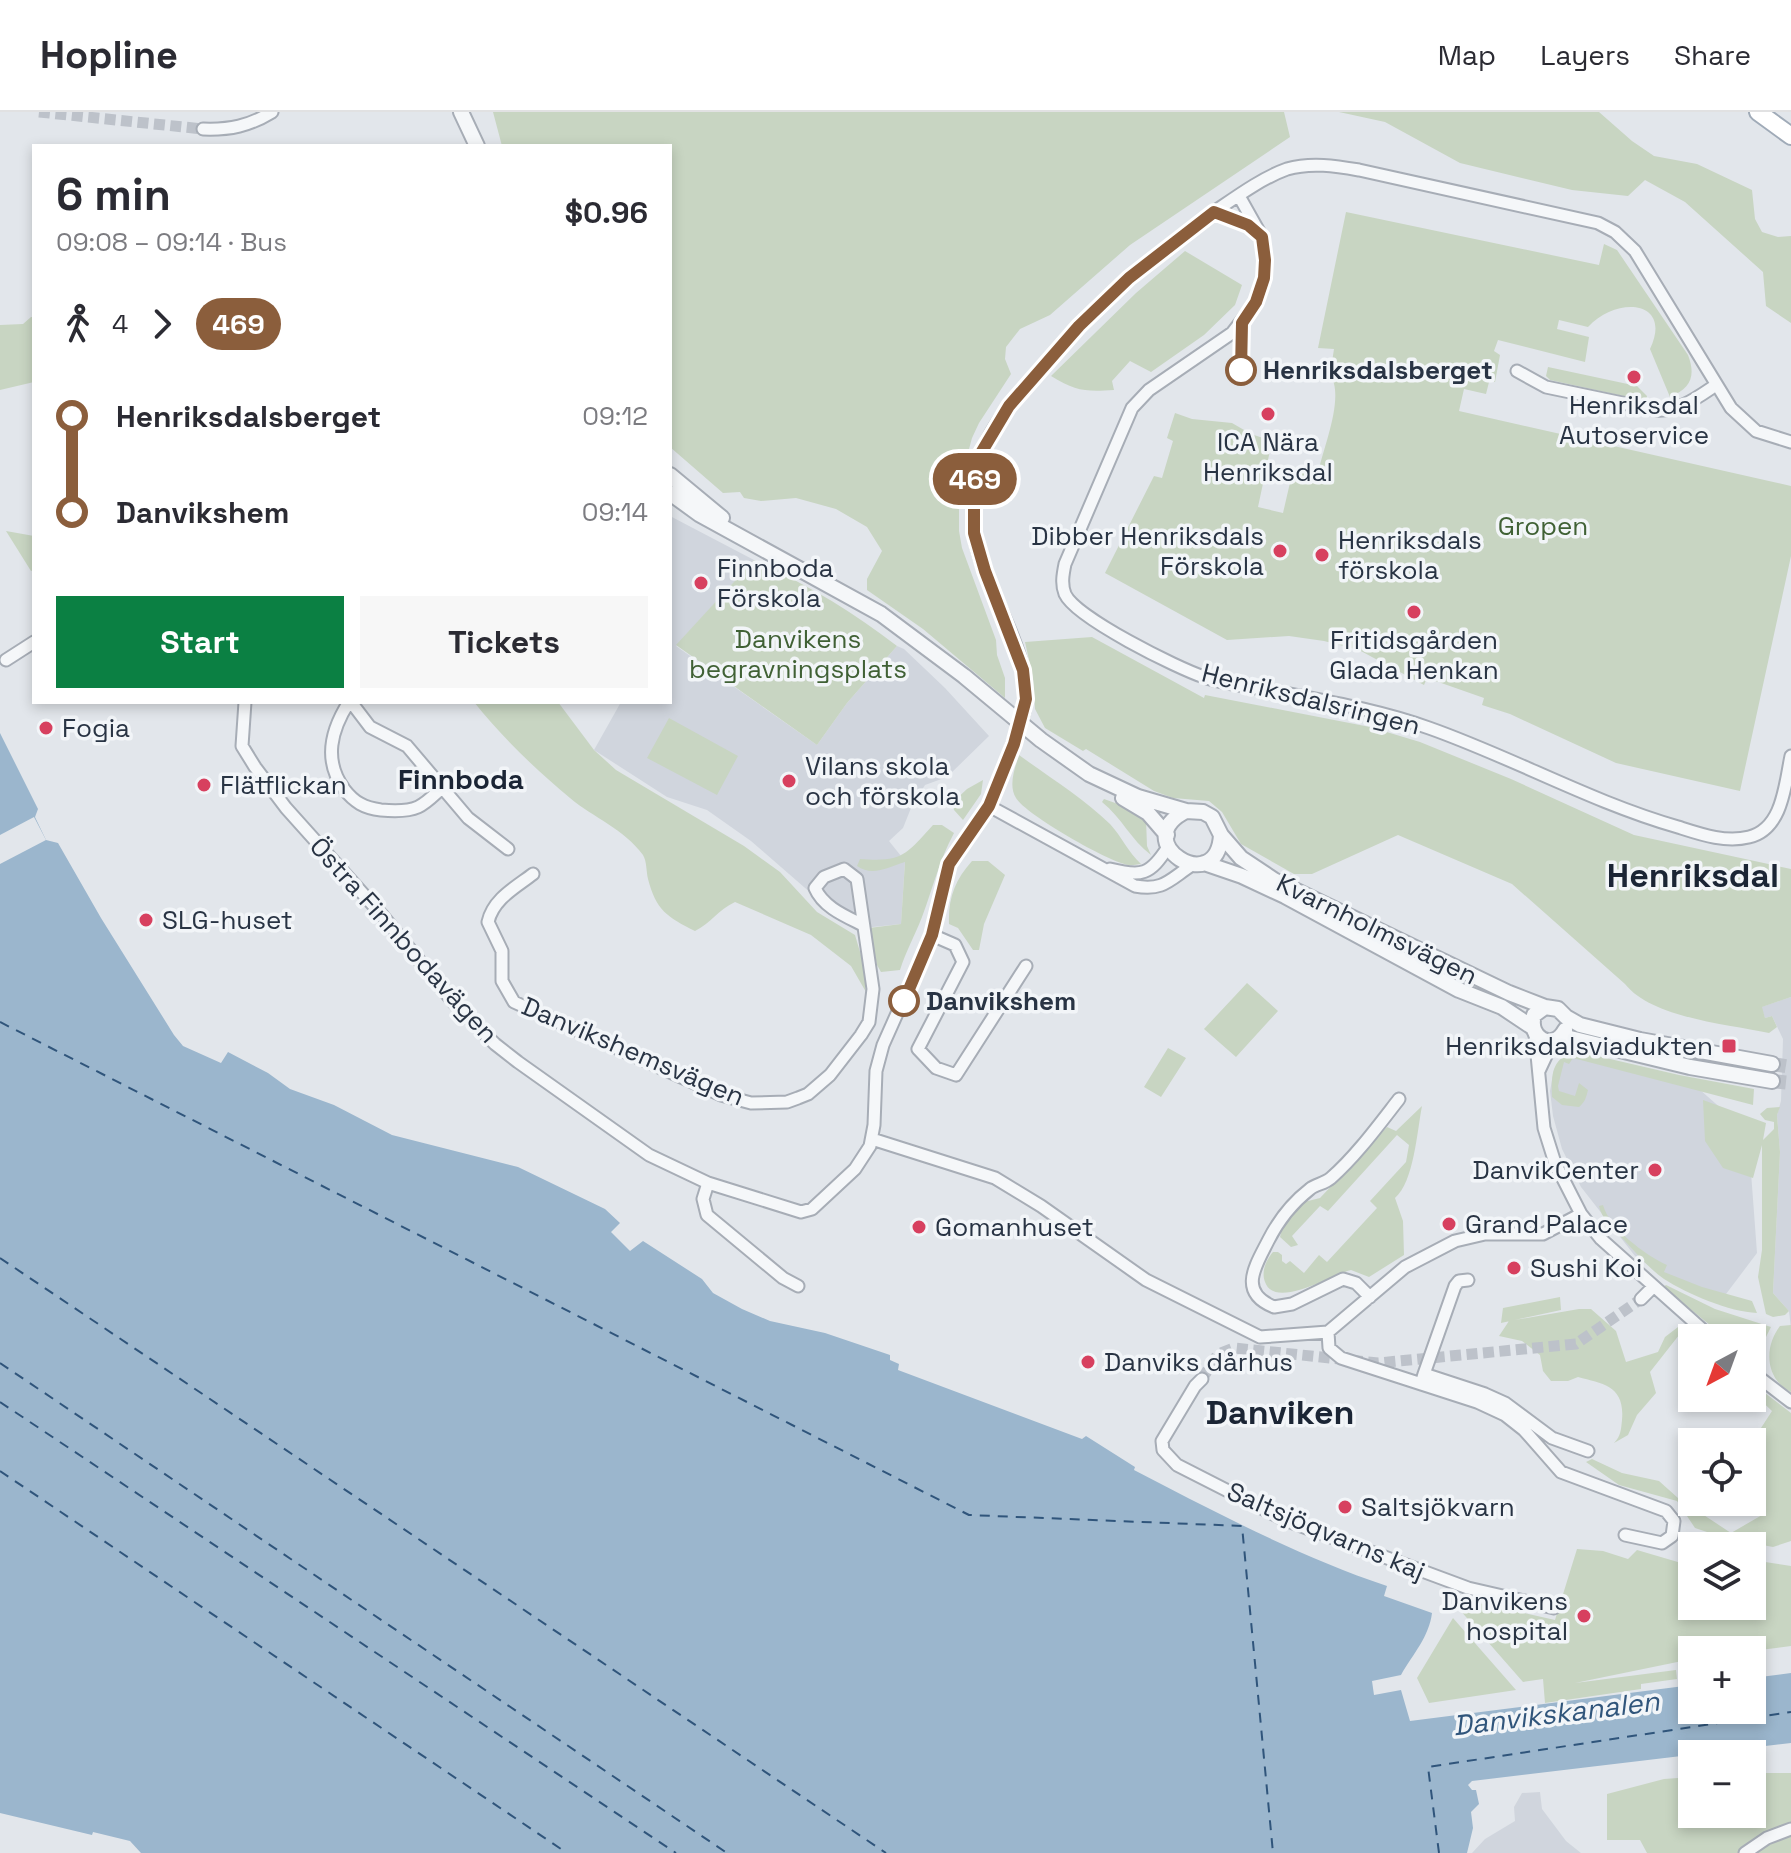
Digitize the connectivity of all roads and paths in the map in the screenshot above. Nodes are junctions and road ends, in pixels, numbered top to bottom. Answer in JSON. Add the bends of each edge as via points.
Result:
{"nodes":[{"id":1,"x":272,"y":112,"type":"edge"},
{"id":2,"x":461,"y":112,"type":"edge"},
{"id":3,"x":1758,"y":112,"type":"edge"},
{"id":4,"x":203,"y":129,"type":"tunnel mouth"},
{"id":5,"x":1791,"y":136,"type":"edge"},
{"id":6,"x":476,"y":144,"type":"edge"},
{"id":7,"x":1239,"y":196,"type":"junction"},
{"id":8,"x":1214,"y":212,"type":"junction"},
{"id":9,"x":1262,"y":237,"type":"junction"},
{"id":10,"x":1517,"y":371,"type":"dead end"},
{"id":11,"x":1716,"y":385,"type":"junction"},
{"id":12,"x":1791,"y":442,"type":"edge"},
{"id":13,"x":672,"y":477,"type":"edge"},
{"id":14,"x":672,"y":494,"type":"edge"},
{"id":15,"x":751,"y":540,"type":"junction"},
{"id":16,"x":32,"y":643,"type":"edge"},
{"id":17,"x":6,"y":660,"type":"dead end"},
{"id":18,"x":245,"y":704,"type":"edge"},
{"id":19,"x":349,"y":704,"type":"edge"},
{"id":20,"x":352,"y":704,"type":"edge"},
{"id":21,"x":1791,"y":756,"type":"edge"},
{"id":22,"x":1104,"y":782,"type":"junction"},
{"id":23,"x":443,"y":787,"type":"junction"},
{"id":24,"x":989,"y":806,"type":"junction"},
{"id":25,"x":1186,"y":811,"type":"junction"},
{"id":26,"x":1221,"y":835,"type":"junction"},
{"id":27,"x":1167,"y":841,"type":"junction"},
{"id":28,"x":508,"y":849,"type":"dead end"},
{"id":29,"x":1198,"y":864,"type":"junction"},
{"id":30,"x":1102,"y":867,"type":"junction"},
{"id":31,"x":533,"y":874,"type":"dead end"},
{"id":32,"x":863,"y":925,"type":"junction"},
{"id":33,"x":932,"y":935,"type":"junction"},
{"id":34,"x":1026,"y":966,"type":"dead end"},
{"id":35,"x":1545,"y":1007,"type":"junction"},
{"id":36,"x":1566,"y":1017,"type":"junction"},
{"id":37,"x":869,"y":1022,"type":"junction"},
{"id":38,"x":890,"y":1029,"type":"junction"},
{"id":39,"x":1533,"y":1031,"type":"junction"},
{"id":40,"x":1558,"y":1039,"type":"junction"},
{"id":41,"x":1772,"y":1064,"type":"tunnel mouth"},
{"id":42,"x":1539,"y":1072,"type":"junction"},
{"id":43,"x":1772,"y":1081,"type":"tunnel mouth"},
{"id":44,"x":1399,"y":1099,"type":"dead end"},
{"id":45,"x":872,"y":1139,"type":"junction"},
{"id":46,"x":708,"y":1183,"type":"junction"},
{"id":47,"x":1581,"y":1214,"type":"junction"},
{"id":48,"x":1468,"y":1280,"type":"dead end"},
{"id":49,"x":798,"y":1286,"type":"dead end"},
{"id":50,"x":1653,"y":1287,"type":"junction"},
{"id":51,"x":1370,"y":1297,"type":"junction"},
{"id":52,"x":1641,"y":1299,"type":"tunnel mouth"},
{"id":53,"x":1696,"y":1324,"type":"edge"},
{"id":54,"x":1328,"y":1332,"type":"junction"},
{"id":55,"x":1202,"y":1379,"type":"tunnel mouth"},
{"id":56,"x":1422,"y":1379,"type":"junction"},
{"id":57,"x":1766,"y":1383,"type":"edge"},
{"id":58,"x":1791,"y":1402,"type":"edge"},
{"id":59,"x":1588,"y":1451,"type":"dead end"},
{"id":60,"x":1625,"y":1535,"type":"dead end"},
{"id":61,"x":1554,"y":1608,"type":"dead end"},
{"id":62,"x":1791,"y":1829,"type":"edge"},
{"id":63,"x":1745,"y":1853,"type":"edge"}],
"edges":[{"from":1,"to":4,"type":"street","via":[[239,127]]},
{"from":2,"to":6,"type":"street"},
{"from":3,"to":5,"type":"main road"},
{"from":7,"to":8,"type":"street"},
{"from":7,"to":9,"type":"street","name":"Henriksdalsringen"},
{"from":7,"to":11,"type":"street","via":[[1285,170],[1331,165],[1598,223],[1635,251]]},
{"from":8,"to":9,"type":"street","via":[[1248,225]]},
{"from":8,"to":24,"type":"street","bridge":true,"via":[[1129,278],[1079,326],[1009,406],[981,453],[974,533],[1023,670],[1026,699]]},
{"from":9,"to":21,"type":"street","name":"Henriksdalsringen","via":[[1264,278],[1242,323],[1132,408],[1065,564],[1064,592],[1075,607],[1205,677],[1404,719],[1607,805],[1719,838],[1752,836],[1773,821]]},
{"from":10,"to":11,"type":"street","via":[[1546,387],[1667,411]]},
{"from":11,"to":12,"type":"street","via":[[1748,425]]},
{"from":13,"to":15,"type":"street","name":"Kvarnholmsvägen"},
{"from":14,"to":15,"type":"street","name":"Kvarnholmsvägen"},
{"from":15,"to":22,"type":"street","name":"Kvarnholmsvägen","via":[[881,614],[1041,740]]},
{"from":16,"to":17,"type":"street"},
{"from":18,"to":46,"type":"street","name":"Östra Finnbodavägen","via":[[242,746],[255,767],[470,1021],[518,1062],[649,1155]]},
{"from":19,"to":23,"type":"street","via":[[337,721],[331,761],[334,774],[357,803],[405,810],[419,807]]},
{"from":20,"to":23,"type":"street","via":[[370,727],[407,746]]},
{"from":22,"to":25,"type":"street","name":"Kvarnholmsvägen"},
{"from":22,"to":27,"type":"street","name":"Kvarnholmsvägen","via":[[1148,813]]},
{"from":23,"to":28,"type":"street","via":[[468,818]]},
{"from":24,"to":30,"type":"street"},
{"from":24,"to":33,"type":"street","via":[[949,864]]},
{"from":25,"to":26,"type":"street","name":"Kvarnholmsvägen","via":[[1212,817]]},
{"from":25,"to":27,"type":"street","via":[[1174,819]]},
{"from":26,"to":29,"type":"street","via":[[1217,852]]},
{"from":26,"to":35,"type":"street","name":"Kvarnholmsvägen","via":[[1241,858],[1286,888]]},
{"from":27,"to":29,"type":"street","name":"Kvarnholmsvägen","via":[[1180,861]]},
{"from":27,"to":30,"type":"street","via":[[1146,872]]},
{"from":29,"to":30,"type":"street","via":[[1165,886],[1147,888],[1124,882]]},
{"from":29,"to":39,"type":"street","name":"Kvarnholmsvägen","via":[[1285,896],[1459,990],[1502,1007]]},
{"from":31,"to":37,"type":"street","name":"Danvikshemsvägen","via":[[508,891],[488,922],[502,951],[502,981],[514,1002],[721,1095],[769,1104],[808,1094],[840,1063]]},
{"from":32,"to":32,"type":"street","via":[[824,902],[815,888],[818,882],[835,871],[851,873],[857,879]]},
{"from":32,"to":37,"type":"street","via":[[873,989]]},
{"from":33,"to":34,"type":"street","via":[[955,945],[963,962],[918,1049],[936,1068],[956,1075]]},
{"from":33,"to":38,"type":"street"},
{"from":35,"to":36,"type":"street"},
{"from":35,"to":39,"type":"street","via":[[1534,1015]]},
{"from":36,"to":40,"type":"street","via":[[1566,1029]]},
{"from":36,"to":41,"type":"street","via":[[1640,1040]]},
{"from":37,"to":38,"type":"street"},
{"from":38,"to":45,"type":"street","via":[[876,1071]]},
{"from":39,"to":40,"type":"street","via":[[1540,1039]]},
{"from":39,"to":42,"type":"street"},
{"from":40,"to":42,"type":"street"},
{"from":40,"to":43,"type":"street"},
{"from":42,"to":47,"type":"street","via":[[1549,1145]]},
{"from":44,"to":51,"type":"street","via":[[1330,1180],[1312,1186],[1283,1215],[1252,1273],[1258,1298],[1274,1307],[1343,1279]]},
{"from":45,"to":46,"type":"street","name":"Östra Finnbodavägen","via":[[855,1169],[807,1212]]},
{"from":45,"to":54,"type":"street","via":[[995,1178],[1146,1280],[1260,1337]]},
{"from":46,"to":49,"type":"street","via":[[703,1199],[707,1215]]},
{"from":47,"to":50,"type":"street"},
{"from":47,"to":51,"type":"street","via":[[1543,1234],[1485,1234],[1455,1241],[1405,1267]]},
{"from":48,"to":56,"type":"street","via":[[1455,1286]]},
{"from":50,"to":52,"type":"street"},
{"from":50,"to":53,"type":"street"},
{"from":51,"to":54,"type":"street"},
{"from":54,"to":56,"type":"street","via":[[1329,1348],[1341,1358]]},
{"from":55,"to":61,"type":"street","name":"Saltsjöqvarns kaj","via":[[1162,1441],[1177,1465],[1285,1520],[1468,1588]]},
{"from":56,"to":59,"type":"street","via":[[1495,1398],[1552,1438]]},
{"from":56,"to":60,"type":"street","via":[[1505,1415],[1561,1472],[1666,1511],[1674,1521],[1672,1536],[1662,1543]]},
{"from":57,"to":58,"type":"street"},
{"from":62,"to":63,"type":"street"}]}
